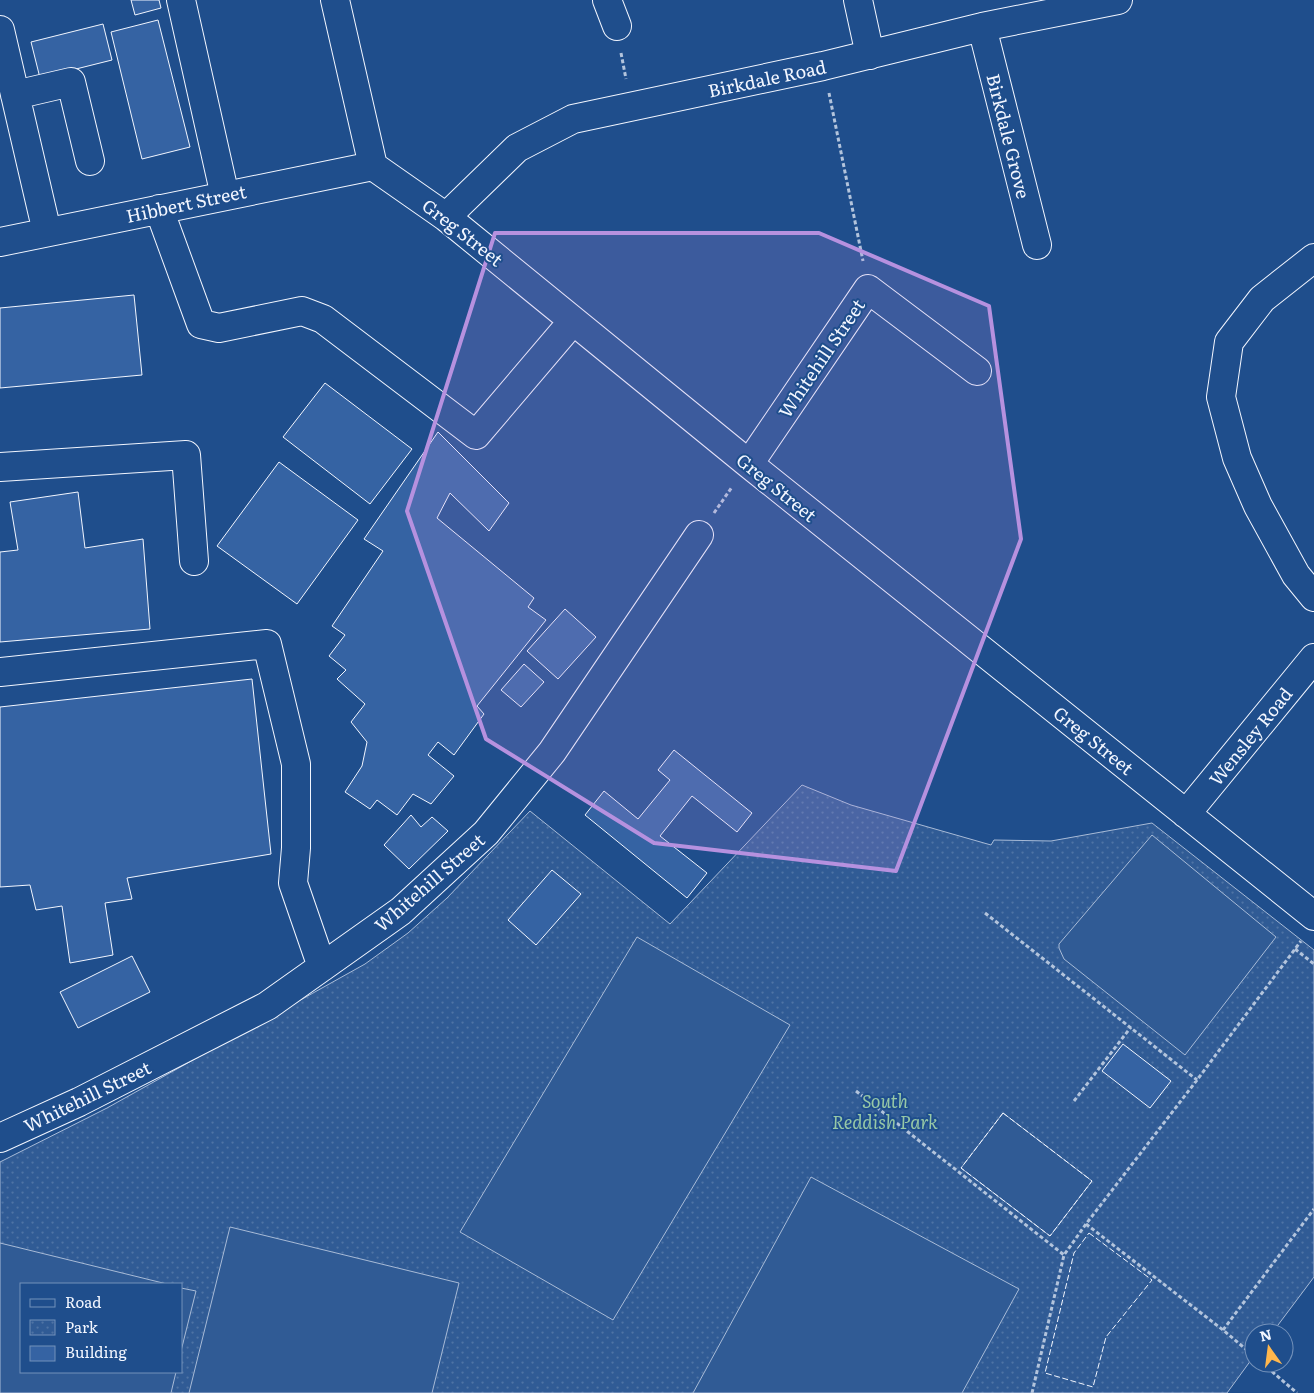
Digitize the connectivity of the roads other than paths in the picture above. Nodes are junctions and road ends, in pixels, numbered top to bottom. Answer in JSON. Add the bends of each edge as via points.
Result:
{"nodes":[{"id":1,"x":180,"y":0,"type":"edge"},
{"id":2,"x":335,"y":0,"type":"edge"},
{"id":3,"x":607,"y":0,"type":"edge"},
{"id":4,"x":858,"y":0,"type":"edge"},
{"id":5,"x":1118,"y":0,"type":"edge"},
{"id":6,"x":616,"y":26,"type":"road end"},
{"id":7,"x":982,"y":27,"type":"junction"},
{"id":8,"x":0,"y":30,"type":"edge"},
{"id":9,"x":870,"y":55,"type":"junction"},
{"id":10,"x":11,"y":103,"type":"edge"},
{"id":11,"x":90,"y":161,"type":"dead end"},
{"id":12,"x":373,"y":166,"type":"junction"},
{"id":13,"x":224,"y":196,"type":"junction"},
{"id":14,"x":159,"y":209,"type":"junction"},
{"id":15,"x":446,"y":217,"type":"junction"},
{"id":16,"x":47,"y":232,"type":"junction"},
{"id":17,"x":0,"y":242,"type":"edge"},
{"id":18,"x":1036,"y":245,"type":"dead end"},
{"id":19,"x":1314,"y":258,"type":"edge"},
{"id":20,"x":573,"y":321,"type":"junction"},
{"id":21,"x":977,"y":371,"type":"dead end"},
{"id":22,"x":749,"y":464,"type":"junction"},
{"id":23,"x":0,"y":467,"type":"edge"},
{"id":24,"x":699,"y":535,"type":"road end"},
{"id":25,"x":194,"y":561,"type":"dead end"},
{"id":26,"x":1314,"y":597,"type":"edge"},
{"id":27,"x":1314,"y":658,"type":"edge"},
{"id":28,"x":0,"y":672,"type":"edge"},
{"id":29,"x":1186,"y":814,"type":"junction"},
{"id":30,"x":1309,"y":926,"type":"edge"},
{"id":31,"x":322,"y":967,"type":"junction"},
{"id":32,"x":0,"y":1138,"type":"edge"}],
"edges":[{"from":1,"to":13,"type":"street"},
{"from":2,"to":12,"type":"street"},
{"from":3,"to":6,"type":"street"},
{"from":4,"to":9,"type":"street"},
{"from":5,"to":7,"type":"street","name":"Birkdale Road"},
{"from":7,"to":9,"type":"street","name":"Birkdale Road"},
{"from":7,"to":18,"type":"street","name":"Birkdale Grove"},
{"from":8,"to":10,"type":"street"},
{"from":9,"to":15,"type":"street","name":"Birkdale Road","via":[[573,119],[517,148]]},
{"from":10,"to":11,"type":"street","via":[[71,82]]},
{"from":10,"to":16,"type":"street"},
{"from":12,"to":13,"type":"street","name":"Hibbert Street"},
{"from":12,"to":15,"type":"street","name":"Greg Street"},
{"from":13,"to":14,"type":"street","name":"Hibbert Street"},
{"from":14,"to":16,"type":"street","name":"Hibbert Street"},
{"from":14,"to":20,"type":"street","via":[[201,324],[219,328],[302,311],[323,319],[476,435]]},
{"from":15,"to":20,"type":"street","name":"Greg Street"},
{"from":16,"to":17,"type":"street","name":"Hibbert Street"},
{"from":19,"to":26,"type":"street","via":[[1262,299],[1229,342],[1221,397],[1237,458],[1258,506],[1296,575]]},
{"from":20,"to":22,"type":"street","name":"Greg Street"},
{"from":21,"to":22,"type":"street","name":"Whitehill Street","via":[[868,289]]},
{"from":22,"to":29,"type":"street","name":"Greg Street"},
{"from":23,"to":25,"type":"street","via":[[186,456]]},
{"from":24,"to":31,"type":"street","name":"Whitehill Street","via":[[552,752],[486,833],[401,911]]},
{"from":27,"to":29,"type":"street","name":"Wensley Road"},
{"from":28,"to":31,"type":"street","via":[[267,644],[296,764],[293,883]]},
{"from":29,"to":30,"type":"street","name":"Greg Street"},
{"from":31,"to":32,"type":"street","name":"Whitehill Street","via":[[267,1006],[79,1102]]}]}
